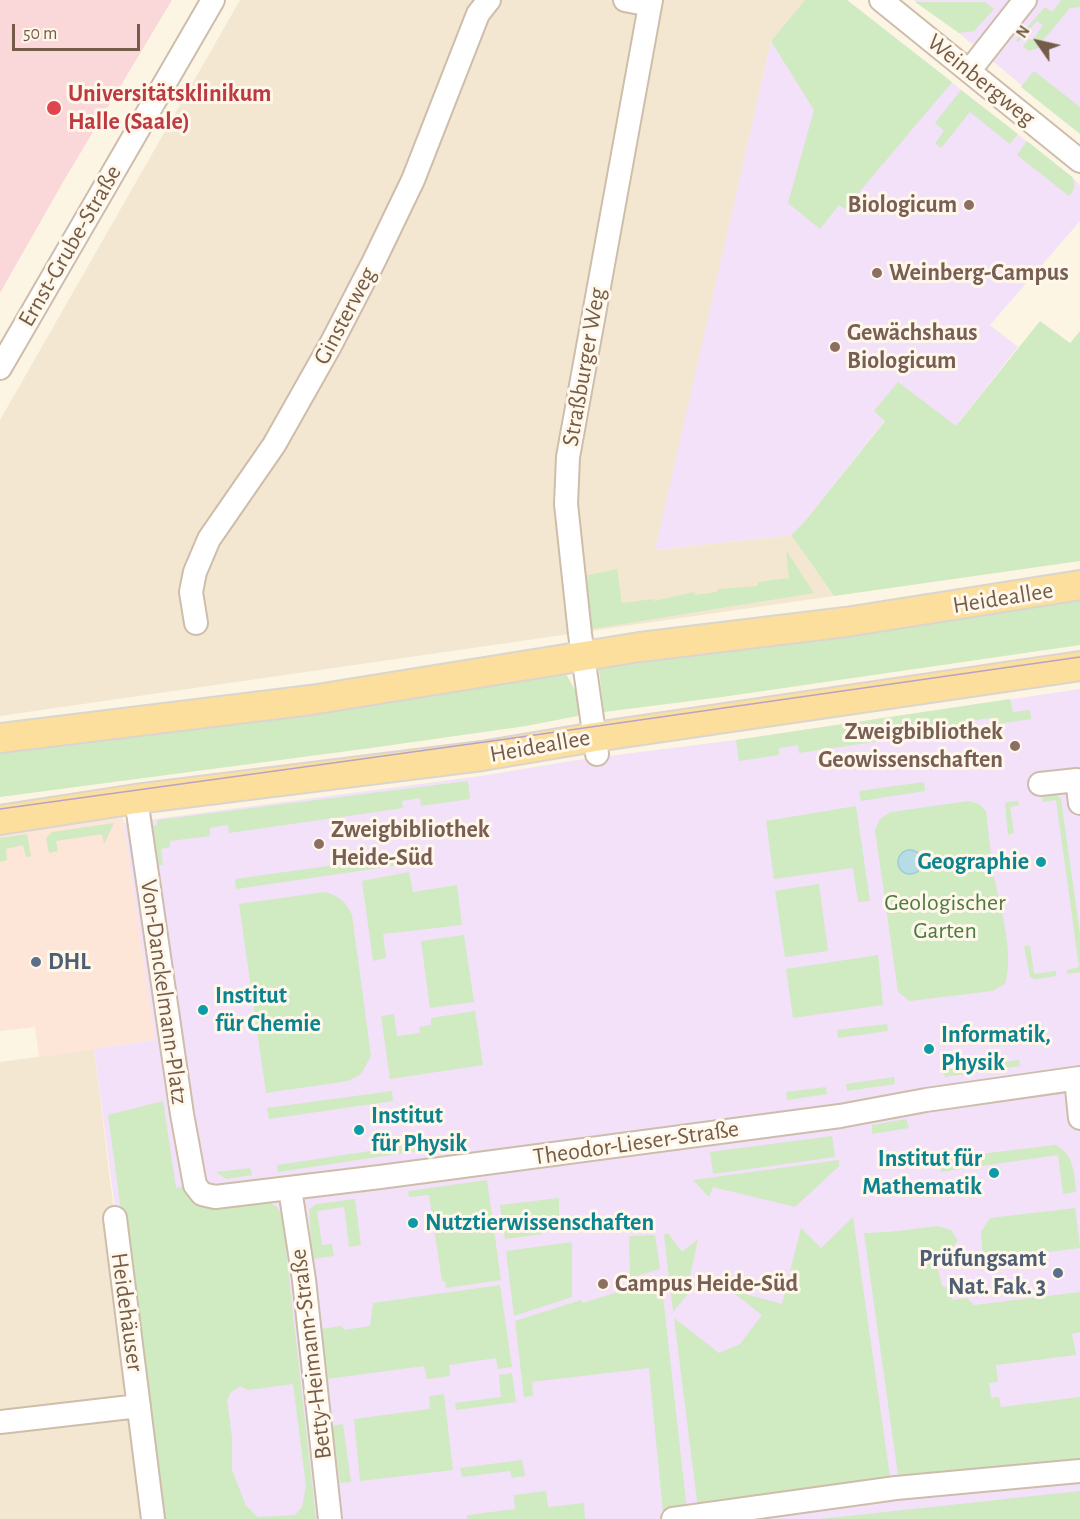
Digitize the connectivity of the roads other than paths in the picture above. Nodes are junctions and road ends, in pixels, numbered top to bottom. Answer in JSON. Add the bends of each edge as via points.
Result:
{"nodes":[{"id":1,"x":213,"y":0,"type":"edge"},
{"id":2,"x":489,"y":0,"type":"edge"},
{"id":3,"x":625,"y":0,"type":"edge"},
{"id":4,"x":881,"y":0,"type":"edge"},
{"id":5,"x":1025,"y":0,"type":"edge"},
{"id":6,"x":651,"y":2,"type":"edge"},
{"id":7,"x":970,"y":70,"type":"junction"},
{"id":8,"x":1080,"y":161,"type":"edge"},
{"id":9,"x":0,"y":368,"type":"edge"},
{"id":10,"x":1080,"y":585,"type":"edge"},
{"id":11,"x":196,"y":624,"type":"dead end"},
{"id":12,"x":584,"y":656,"type":"junction"},
{"id":13,"x":1080,"y":666,"type":"edge"},
{"id":14,"x":0,"y":738,"type":"edge"},
{"id":15,"x":596,"y":745,"type":"junction"},
{"id":16,"x":1041,"y":784,"type":"dead end"},
{"id":17,"x":136,"y":799,"type":"junction"},
{"id":18,"x":1080,"y":802,"type":"edge"},
{"id":19,"x":0,"y":820,"type":"edge"},
{"id":20,"x":1078,"y":1079,"type":"edge"},
{"id":21,"x":1080,"y":1118,"type":"edge"},
{"id":22,"x":195,"y":1185,"type":"joint"},
{"id":23,"x":290,"y":1189,"type":"junction"},
{"id":24,"x":115,"y":1218,"type":"dead end"},
{"id":25,"x":139,"y":1406,"type":"junction"},
{"id":26,"x":0,"y":1422,"type":"edge"},
{"id":27,"x":1080,"y":1471,"type":"edge"},
{"id":28,"x":153,"y":1519,"type":"edge"},
{"id":29,"x":330,"y":1519,"type":"edge"},
{"id":30,"x":673,"y":1519,"type":"edge"}],
"edges":[{"from":1,"to":9,"type":"street","name":"Ernst-Grube-Straße"},
{"from":2,"to":11,"type":"street","name":"Ginsterweg","via":[[478,14],[413,180],[337,334],[274,445],[209,539],[191,592]]},
{"from":3,"to":6,"type":"street"},
{"from":4,"to":7,"type":"street","name":"Weinbergweg"},
{"from":5,"to":7,"type":"street"},
{"from":6,"to":12,"type":"street","name":"Straßburger Weg","via":[[568,457],[566,504]]},
{"from":7,"to":8,"type":"street","name":"Weinbergweg"},
{"from":10,"to":12,"type":"main road","name":"Heideallee","via":[[846,622]]},
{"from":12,"to":14,"type":"main road","name":"Heideallee","via":[[311,700]]},
{"from":12,"to":15,"type":"street","name":"Straßburger Weg"},
{"from":13,"to":15,"type":"main road","name":"Heideallee"},
{"from":15,"to":17,"type":"main road","name":"Heideallee"},
{"from":16,"to":18,"type":"street","via":[[1077,780]]},
{"from":17,"to":19,"type":"main road","name":"Heideallee"},
{"from":17,"to":22,"type":"street","name":"Von-Danckelmann-Platz"},
{"from":20,"to":21,"type":"street"},
{"from":20,"to":23,"type":"street","name":"Theodor-Lieser-Straße","via":[[829,1117]]},
{"from":22,"to":23,"type":"street","name":"Theodor-Lieser-Straße","via":[[202,1194],[215,1197]]},
{"from":23,"to":29,"type":"street","name":"Betty-Heimann-Straße"},
{"from":24,"to":25,"type":"street","name":"Heidehäuser"},
{"from":25,"to":26,"type":"street","name":"Heidehäuser"},
{"from":25,"to":28,"type":"street","name":"Heidehäuser"},
{"from":27,"to":30,"type":"street","via":[[896,1488]]}]}
